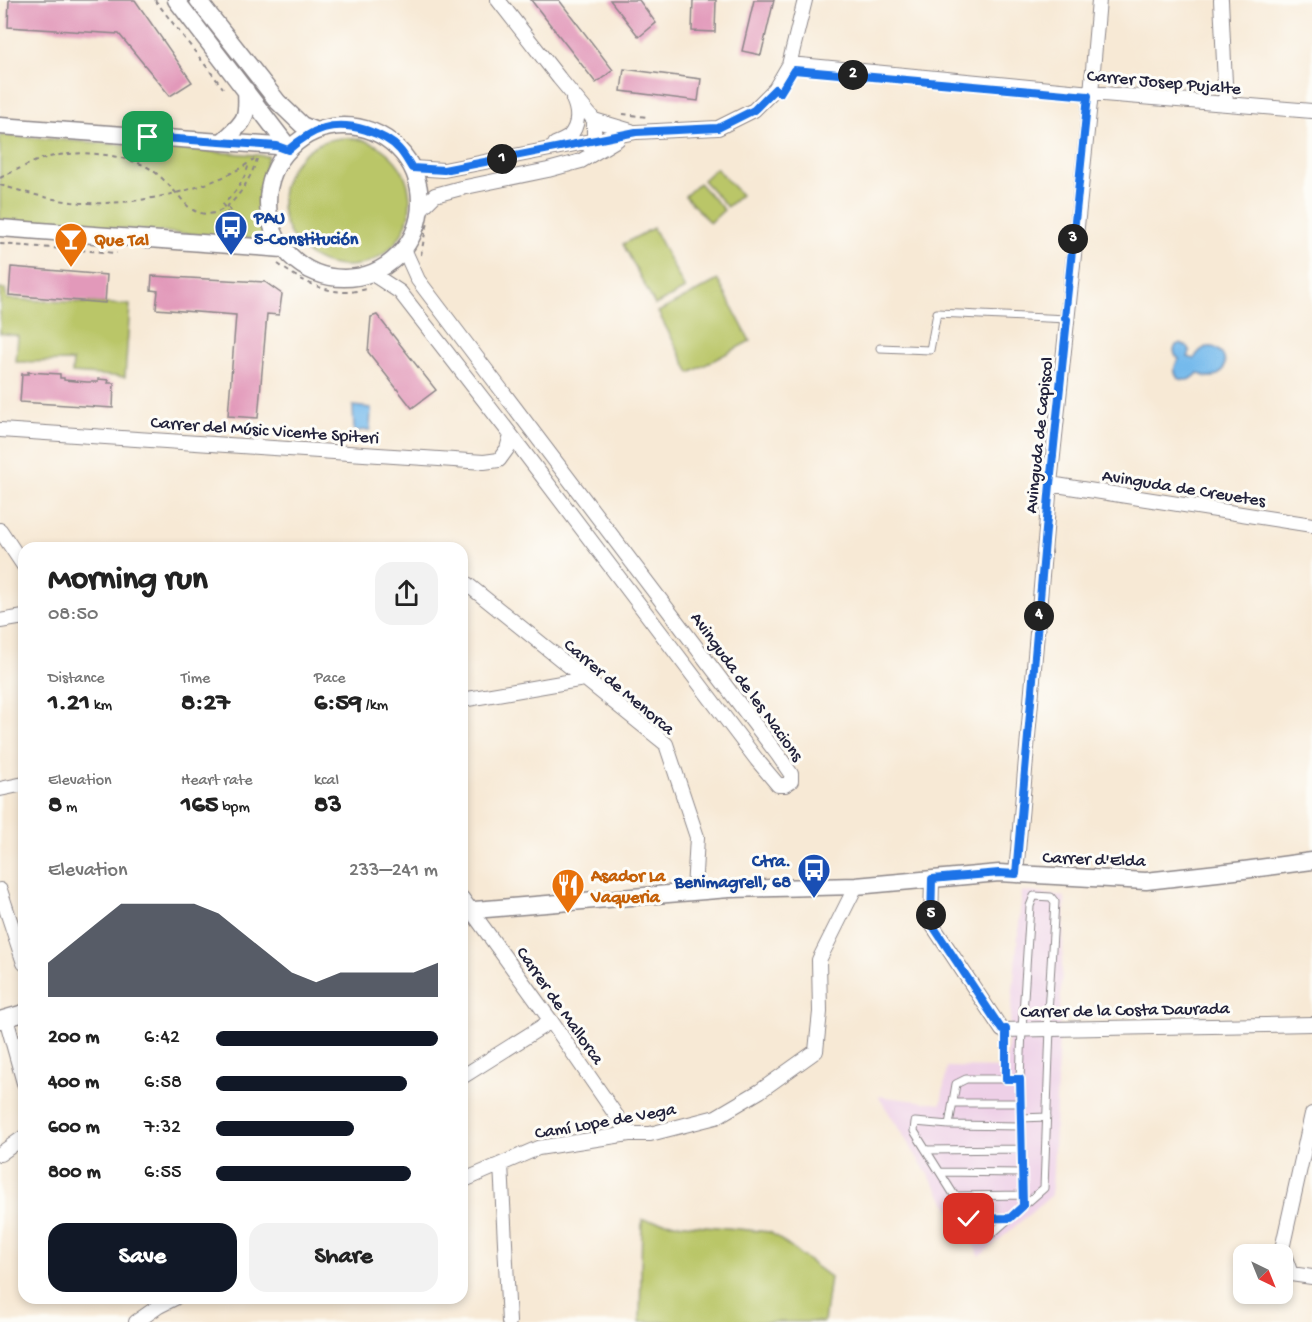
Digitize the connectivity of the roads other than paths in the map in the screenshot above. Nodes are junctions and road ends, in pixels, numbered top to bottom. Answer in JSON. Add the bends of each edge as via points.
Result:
{"nodes":[{"id":1,"x":176,"y":0,"type":"edge"},
{"id":2,"x":198,"y":0,"type":"edge"},
{"id":3,"x":498,"y":0,"type":"edge"},
{"id":4,"x":805,"y":0,"type":"edge"},
{"id":5,"x":1099,"y":0,"type":"edge"},
{"id":6,"x":1221,"y":0,"type":"edge"},
{"id":7,"x":789,"y":65,"type":"junction"},
{"id":8,"x":246,"y":90,"type":"junction"},
{"id":9,"x":570,"y":92,"type":"junction"},
{"id":10,"x":1091,"y":93,"type":"junction"},
{"id":11,"x":1226,"y":104,"type":"junction"},
{"id":12,"x":1312,"y":111,"type":"edge"},
{"id":13,"x":594,"y":120,"type":"junction"},
{"id":14,"x":0,"y":126,"type":"edge"},
{"id":15,"x":316,"y":131,"type":"junction"},
{"id":16,"x":636,"y":132,"type":"junction"},
{"id":17,"x":594,"y":140,"type":"junction"},
{"id":18,"x":222,"y":142,"type":"junction"},
{"id":19,"x":548,"y":149,"type":"junction"},
{"id":20,"x":289,"y":150,"type":"junction"},
{"id":21,"x":576,"y":162,"type":"junction"},
{"id":22,"x":412,"y":168,"type":"junction"},
{"id":23,"x":425,"y":214,"type":"junction"},
{"id":24,"x":0,"y":228,"type":"edge"},
{"id":25,"x":404,"y":249,"type":"junction"},
{"id":26,"x":280,"y":256,"type":"junction"},
{"id":27,"x":374,"y":280,"type":"junction"},
{"id":28,"x":1067,"y":319,"type":"junction"},
{"id":29,"x":880,"y":348,"type":"dead end"},
{"id":30,"x":0,"y":430,"type":"edge"},
{"id":31,"x":511,"y":435,"type":"junction"},
{"id":32,"x":1050,"y":484,"type":"junction"},
{"id":33,"x":1312,"y":525,"type":"edge"},
{"id":34,"x":0,"y":530,"type":"edge"},
{"id":35,"x":18,"y":557,"type":"edge"},
{"id":36,"x":468,"y":585,"type":"edge"},
{"id":37,"x":18,"y":618,"type":"edge"},
{"id":38,"x":0,"y":621,"type":"edge"},
{"id":39,"x":584,"y":679,"type":"junction"},
{"id":40,"x":468,"y":699,"type":"edge"},
{"id":41,"x":18,"y":785,"type":"edge"},
{"id":42,"x":0,"y":789,"type":"edge"},
{"id":43,"x":1312,"y":861,"type":"edge"},
{"id":44,"x":1016,"y":874,"type":"junction"},
{"id":45,"x":932,"y":879,"type":"junction"},
{"id":46,"x":856,"y":886,"type":"junction"},
{"id":47,"x":0,"y":890,"type":"edge"},
{"id":48,"x":694,"y":891,"type":"junction"},
{"id":49,"x":468,"y":906,"type":"edge"},
{"id":50,"x":468,"y":910,"type":"edge"},
{"id":51,"x":18,"y":945,"type":"edge"},
{"id":52,"x":18,"y":1015,"type":"edge"},
{"id":53,"x":3,"y":1019,"type":"edge"},
{"id":54,"x":551,"y":1021,"type":"junction"},
{"id":55,"x":1312,"y":1024,"type":"edge"},
{"id":56,"x":1048,"y":1028,"type":"junction"},
{"id":57,"x":1006,"y":1029,"type":"junction"},
{"id":58,"x":1022,"y":1029,"type":"junction"},
{"id":59,"x":18,"y":1065,"type":"edge"},
{"id":60,"x":468,"y":1073,"type":"edge"},
{"id":61,"x":1006,"y":1079,"type":"junction"},
{"id":62,"x":1020,"y":1079,"type":"junction"},
{"id":63,"x":953,"y":1103,"type":"junction"},
{"id":64,"x":1020,"y":1103,"type":"junction"},
{"id":65,"x":1312,"y":1114,"type":"edge"},
{"id":66,"x":1047,"y":1118,"type":"junction"},
{"id":67,"x":1021,"y":1122,"type":"junction"},
{"id":68,"x":949,"y":1125,"type":"junction"},
{"id":69,"x":629,"y":1134,"type":"junction"},
{"id":70,"x":18,"y":1141,"type":"edge"},
{"id":71,"x":1022,"y":1149,"type":"junction"},
{"id":72,"x":926,"y":1150,"type":"junction"},
{"id":73,"x":0,"y":1154,"type":"edge"},
{"id":74,"x":501,"y":1164,"type":"junction"},
{"id":75,"x":940,"y":1172,"type":"junction"},
{"id":76,"x":1022,"y":1173,"type":"junction"},
{"id":77,"x":468,"y":1178,"type":"edge"},
{"id":78,"x":1023,"y":1195,"type":"junction"},
{"id":79,"x":955,"y":1196,"type":"junction"},
{"id":80,"x":1023,"y":1206,"type":"junction"},
{"id":81,"x":1010,"y":1218,"type":"junction"},
{"id":82,"x":969,"y":1219,"type":"junction"},
{"id":83,"x":1312,"y":1277,"type":"edge"},
{"id":84,"x":155,"y":1304,"type":"edge"},
{"id":85,"x":136,"y":1322,"type":"edge"},
{"id":86,"x":509,"y":1322,"type":"edge"}],
"edges":[{"from":1,"to":8,"type":"street"},
{"from":2,"to":15,"type":"street","via":[[278,102],[302,125]]},
{"from":3,"to":9,"type":"street"},
{"from":4,"to":7,"type":"street"},
{"from":5,"to":10,"type":"street","name":"Avinguda de Capiscol"},
{"from":6,"to":11,"type":"street"},
{"from":7,"to":10,"type":"street","name":"Carrer Josep Pujalte"},
{"from":7,"to":16,"type":"street","via":[[775,89],[754,110],[718,128]]},
{"from":8,"to":18,"type":"street","via":[[244,120]]},
{"from":8,"to":20,"type":"street"},
{"from":9,"to":13,"type":"street"},
{"from":9,"to":19,"type":"street","via":[[578,109],[576,124],[568,137]]},
{"from":10,"to":11,"type":"street","name":"Carrer Josep Pujalte"},
{"from":10,"to":28,"type":"street","name":"Avinguda de Capiscol"},
{"from":11,"to":12,"type":"street","name":"Carrer Josep Pujalte"},
{"from":13,"to":16,"type":"street"},
{"from":13,"to":17,"type":"street"},
{"from":14,"to":18,"type":"street"},
{"from":15,"to":20,"type":"street"},
{"from":15,"to":22,"type":"street","via":[[352,126],[380,134],[398,148]]},
{"from":16,"to":17,"type":"street"},
{"from":16,"to":21,"type":"street"},
{"from":17,"to":19,"type":"street"},
{"from":17,"to":21,"type":"street"},
{"from":18,"to":20,"type":"street"},
{"from":19,"to":22,"type":"street","via":[[444,170]]},
{"from":20,"to":26,"type":"street","via":[[271,180],[267,206]]},
{"from":21,"to":23,"type":"street","via":[[435,195]]},
{"from":22,"to":23,"type":"street"},
{"from":23,"to":25,"type":"street"},
{"from":24,"to":26,"type":"street","via":[[241,239]]},
{"from":25,"to":27,"type":"street"},
{"from":25,"to":31,"type":"street","name":"Avinguda de les Nacions","via":[[419,282],[778,755],[791,774],[791,781],[778,785],[757,760]]},
{"from":26,"to":27,"type":"street","via":[[337,278]]},
{"from":27,"to":31,"type":"street","name":"Avinguda de les Nacions","via":[[400,292]]},
{"from":28,"to":29,"type":"lane","via":[[937,313],[930,351]]},
{"from":28,"to":32,"type":"street","name":"Avinguda de Capiscol"},
{"from":30,"to":31,"type":"street","name":"Carrer del Músic Vicente Spiteri","via":[[484,462],[499,460]]},
{"from":32,"to":33,"type":"street","name":"Avinguda de Creuetes"},
{"from":32,"to":44,"type":"street","name":"Avinguda de Capiscol"},
{"from":34,"to":35,"type":"street"},
{"from":36,"to":39,"type":"street","name":"Carrer de Menorca"},
{"from":37,"to":38,"type":"street"},
{"from":39,"to":40,"type":"street"},
{"from":39,"to":48,"type":"street","name":"Carrer de Menorca","via":[[666,744],[697,837]]},
{"from":41,"to":42,"type":"street"},
{"from":43,"to":44,"type":"street","name":"Carrer d'Elda","via":[[1146,881]]},
{"from":44,"to":45,"type":"street","name":"Carrer d'Elda"},
{"from":45,"to":46,"type":"street","name":"Carrer d'Elda"},
{"from":45,"to":57,"type":"street","name":"Carrer de la Costa Daurada","via":[[931,923],[1002,1030]]},
{"from":46,"to":48,"type":"street","name":"Carrer d'Elda"},
{"from":46,"to":69,"type":"street","name":"Camí Lope de Vega","via":[[819,960],[816,1051],[760,1092],[716,1117],[650,1134]]},
{"from":47,"to":51,"type":"street"},
{"from":48,"to":49,"type":"street","name":"Carrer d'Elda"},
{"from":50,"to":54,"type":"street","name":"Carrer de Mallorca"},
{"from":52,"to":53,"type":"street"},
{"from":53,"to":59,"type":"street"},
{"from":54,"to":60,"type":"street"},
{"from":54,"to":69,"type":"street","name":"Carrer de Mallorca"},
{"from":55,"to":56,"type":"street","name":"Carrer de la Costa Daurada"},
{"from":56,"to":58,"type":"street","name":"Carrer de la Costa Daurada"},
{"from":56,"to":58,"type":"lane","via":[[1054,902],[1051,897],[1034,896],[1030,906]]},
{"from":56,"to":66,"type":"lane"},
{"from":57,"to":58,"type":"street","name":"Carrer de la Costa Daurada"},
{"from":57,"to":61,"type":"lane"},
{"from":58,"to":62,"type":"lane"},
{"from":61,"to":62,"type":"lane"},
{"from":61,"to":63,"type":"lane","via":[[966,1079],[956,1084]]},
{"from":62,"to":64,"type":"lane"},
{"from":63,"to":64,"type":"lane"},
{"from":63,"to":68,"type":"lane"},
{"from":64,"to":67,"type":"lane"},
{"from":65,"to":83,"type":"street","via":[[1282,1249],[1291,1274]]},
{"from":66,"to":67,"type":"lane"},
{"from":66,"to":80,"type":"lane","via":[[1044,1188]]},
{"from":67,"to":68,"type":"lane"},
{"from":67,"to":71,"type":"lane"},
{"from":68,"to":72,"type":"lane","via":[[915,1122],[915,1131]]},
{"from":69,"to":74,"type":"street","name":"Camí Lope de Vega","via":[[538,1148]]},
{"from":70,"to":73,"type":"street"},
{"from":71,"to":72,"type":"lane"},
{"from":71,"to":76,"type":"lane"},
{"from":72,"to":75,"type":"lane"},
{"from":74,"to":77,"type":"street","name":"Camí Lope de Vega"},
{"from":74,"to":86,"type":"street"},
{"from":75,"to":76,"type":"lane"},
{"from":75,"to":79,"type":"lane"},
{"from":76,"to":78,"type":"lane"},
{"from":78,"to":79,"type":"lane"},
{"from":78,"to":80,"type":"lane"},
{"from":79,"to":82,"type":"lane"},
{"from":80,"to":81,"type":"lane"},
{"from":81,"to":82,"type":"lane"},
{"from":81,"to":82,"type":"lane","via":[[987,1238],[981,1238]]},
{"from":84,"to":85,"type":"street"}]}
